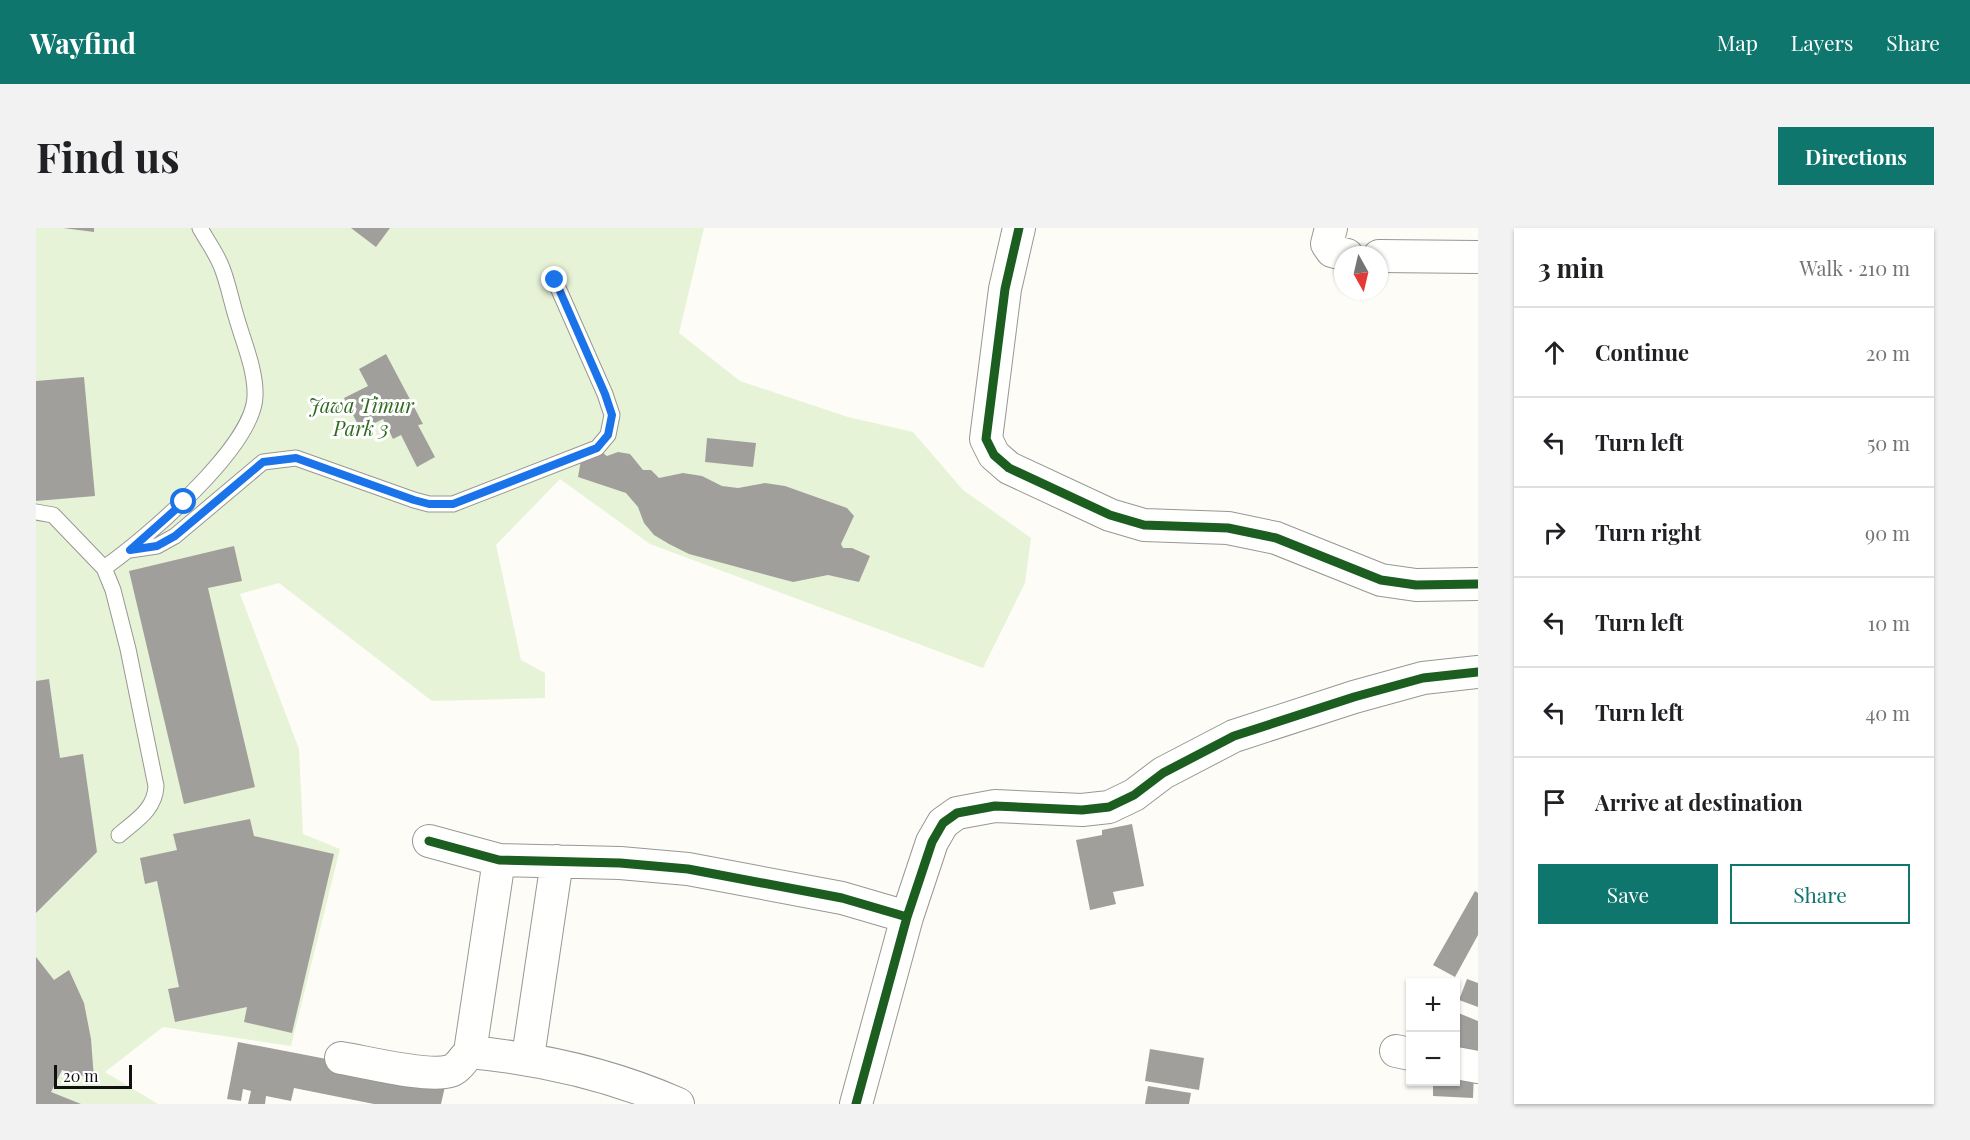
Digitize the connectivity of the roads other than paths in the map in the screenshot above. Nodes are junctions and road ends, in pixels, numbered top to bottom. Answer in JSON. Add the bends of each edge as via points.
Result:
{"nodes":[{"id":1,"x":200,"y":228,"type":"edge"},
{"id":2,"x":1019,"y":228,"type":"edge"},
{"id":3,"x":1331,"y":228,"type":"edge"},
{"id":4,"x":1334,"y":252,"type":"edge"},
{"id":5,"x":1388,"y":256,"type":"edge"},
{"id":6,"x":1478,"y":257,"type":"edge"},
{"id":7,"x":555,"y":280,"type":"dead end"},
{"id":8,"x":36,"y":512,"type":"edge"},
{"id":9,"x":130,"y":550,"type":"junction"},
{"id":10,"x":104,"y":568,"type":"junction"},
{"id":11,"x":1478,"y":584,"type":"edge"},
{"id":12,"x":1478,"y":672,"type":"edge"},
{"id":13,"x":119,"y":835,"type":"dead end"},
{"id":14,"x":429,"y":841,"type":"dead end"},
{"id":15,"x":499,"y":860,"type":"junction"},
{"id":16,"x":557,"y":861,"type":"junction"},
{"id":17,"x":907,"y":916,"type":"junction"},
{"id":18,"x":470,"y":1052,"type":"junction"},
{"id":19,"x":528,"y":1057,"type":"junction"},
{"id":20,"x":341,"y":1058,"type":"dead end"},
{"id":21,"x":1460,"y":1064,"type":"edge"},
{"id":22,"x":1478,"y":1067,"type":"edge"},
{"id":23,"x":678,"y":1104,"type":"edge"},
{"id":24,"x":856,"y":1104,"type":"edge"}],
"edges":[{"from":1,"to":9,"type":"lane","via":[[222,267],[251,369],[255,398],[243,430],[219,463],[184,502]]},
{"from":2,"to":11,"type":"street","via":[[1005,289],[986,439],[994,455],[1009,468],[1110,515],[1144,525],[1228,528],[1276,538],[1380,580],[1416,585]]},
{"from":3,"to":4,"type":"street","via":[[1327,244]]},
{"from":5,"to":6,"type":"street"},
{"from":7,"to":9,"type":"lane","via":[[612,415],[608,435],[597,448],[453,504],[429,504],[296,458],[280,458],[263,462],[175,536],[157,546]]},
{"from":8,"to":10,"type":"lane","via":[[53,515]]},
{"from":9,"to":10,"type":"lane"},
{"from":10,"to":13,"type":"lane","via":[[128,649],[156,786],[156,799],[149,809]]},
{"from":12,"to":17,"type":"street","via":[[1423,678],[1234,736],[1109,807],[1082,810],[995,806],[957,813],[943,823],[932,842]]},
{"from":14,"to":15,"type":"street"},
{"from":15,"to":16,"type":"street"},
{"from":15,"to":18,"type":"street"},
{"from":16,"to":17,"type":"street","via":[[688,869],[842,898]]},
{"from":16,"to":19,"type":"street"},
{"from":17,"to":24,"type":"street"},
{"from":18,"to":19,"type":"street"},
{"from":18,"to":20,"type":"street","via":[[453,1071],[445,1072]]},
{"from":19,"to":23,"type":"street","via":[[592,1071]]},
{"from":21,"to":22,"type":"street"}]}
